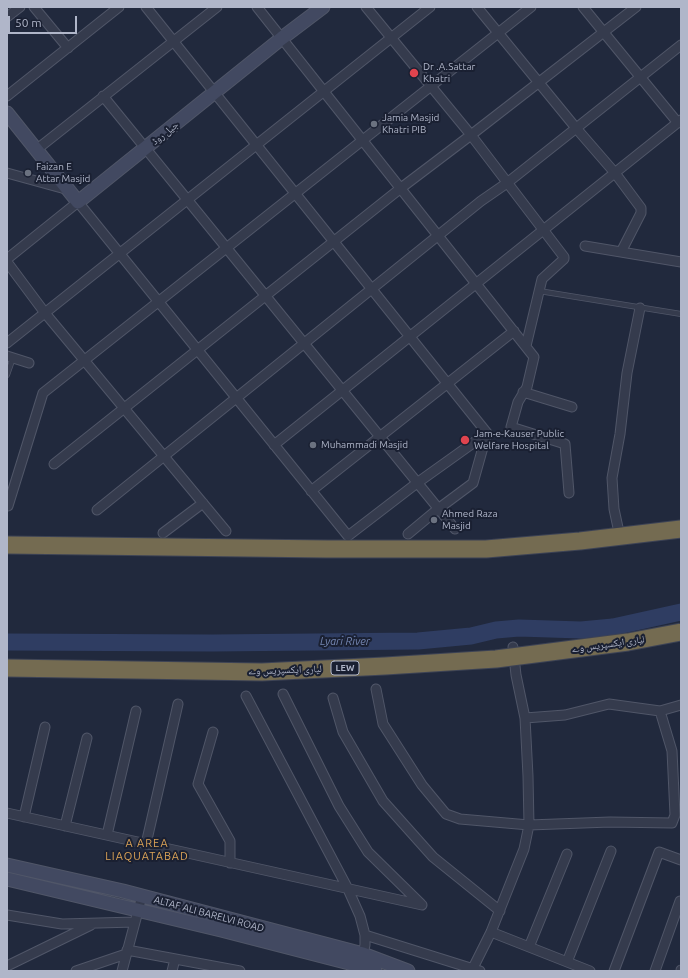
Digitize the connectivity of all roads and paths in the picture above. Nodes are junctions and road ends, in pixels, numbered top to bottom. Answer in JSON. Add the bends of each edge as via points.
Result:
{"nodes":[{"id":1,"x":20,"y":7,"type":"edge"},
{"id":2,"x":34,"y":7,"type":"edge"},
{"id":3,"x":119,"y":7,"type":"edge"},
{"id":4,"x":146,"y":7,"type":"edge"},
{"id":5,"x":217,"y":7,"type":"edge"},
{"id":6,"x":257,"y":7,"type":"edge"},
{"id":7,"x":322,"y":7,"type":"edge"},
{"id":8,"x":366,"y":7,"type":"edge"},
{"id":9,"x":430,"y":7,"type":"edge"},
{"id":10,"x":477,"y":7,"type":"edge"},
{"id":11,"x":531,"y":7,"type":"edge"},
{"id":12,"x":583,"y":7,"type":"edge"},
{"id":13,"x":636,"y":7,"type":"edge"},
{"id":14,"x":7,"y":17,"type":"edge"},
{"id":15,"x":604,"y":32,"type":"junction"},
{"id":16,"x":498,"y":33,"type":"junction"},
{"id":17,"x":392,"y":37,"type":"junction"},
{"id":18,"x":282,"y":38,"type":"junction"},
{"id":19,"x":174,"y":41,"type":"junction"},
{"id":20,"x":681,"y":45,"type":"edge"},
{"id":21,"x":68,"y":48,"type":"junction"},
{"id":22,"x":641,"y":77,"type":"junction"},
{"id":23,"x":538,"y":83,"type":"junction"},
{"id":24,"x":430,"y":86,"type":"junction"},
{"id":25,"x":324,"y":91,"type":"junction"},
{"id":26,"x":214,"y":92,"type":"junction"},
{"id":27,"x":7,"y":96,"type":"edge"},
{"id":28,"x":103,"y":96,"type":"junction"},
{"id":29,"x":7,"y":113,"type":"edge"},
{"id":30,"x":680,"y":122,"type":"edge"},
{"id":31,"x":576,"y":128,"type":"junction"},
{"id":32,"x":471,"y":135,"type":"junction"},
{"id":33,"x":362,"y":139,"type":"junction"},
{"id":34,"x":256,"y":144,"type":"junction"},
{"id":35,"x":146,"y":148,"type":"junction"},
{"id":36,"x":36,"y":150,"type":"junction"},
{"id":37,"x":7,"y":173,"type":"edge"},
{"id":38,"x":615,"y":173,"type":"junction"},
{"id":39,"x":507,"y":182,"type":"junction"},
{"id":40,"x":401,"y":188,"type":"junction"},
{"id":41,"x":69,"y":190,"type":"junction"},
{"id":42,"x":295,"y":193,"type":"junction"},
{"id":43,"x":187,"y":200,"type":"junction"},
{"id":44,"x":78,"y":202,"type":"junction"},
{"id":45,"x":544,"y":230,"type":"junction"},
{"id":46,"x":438,"y":235,"type":"junction"},
{"id":47,"x":334,"y":241,"type":"junction"},
{"id":48,"x":585,"y":246,"type":"dead end"},
{"id":49,"x":226,"y":248,"type":"junction"},
{"id":50,"x":621,"y":252,"type":"junction"},
{"id":51,"x":120,"y":253,"type":"junction"},
{"id":52,"x":7,"y":259,"type":"edge"},
{"id":53,"x":7,"y":262,"type":"edge"},
{"id":54,"x":681,"y":262,"type":"edge"},
{"id":55,"x":476,"y":284,"type":"junction"},
{"id":56,"x":372,"y":289,"type":"junction"},
{"id":57,"x":539,"y":291,"type":"junction"},
{"id":58,"x":265,"y":296,"type":"junction"},
{"id":59,"x":158,"y":302,"type":"junction"},
{"id":60,"x":640,"y":308,"type":"junction"},
{"id":61,"x":45,"y":313,"type":"junction"},
{"id":62,"x":681,"y":314,"type":"edge"},
{"id":63,"x":514,"y":331,"type":"junction"},
{"id":64,"x":410,"y":336,"type":"junction"},
{"id":65,"x":7,"y":343,"type":"edge"},
{"id":66,"x":304,"y":343,"type":"junction"},
{"id":67,"x":526,"y":346,"type":"junction"},
{"id":68,"x":198,"y":350,"type":"junction"},
{"id":69,"x":10,"y":357,"type":"edge"},
{"id":70,"x":85,"y":360,"type":"junction"},
{"id":71,"x":29,"y":363,"type":"dead end"},
{"id":72,"x":7,"y":375,"type":"edge"},
{"id":73,"x":448,"y":384,"type":"junction"},
{"id":74,"x":342,"y":390,"type":"junction"},
{"id":75,"x":523,"y":392,"type":"junction"},
{"id":76,"x":236,"y":398,"type":"junction"},
{"id":77,"x":572,"y":407,"type":"dead end"},
{"id":78,"x":125,"y":408,"type":"junction"},
{"id":79,"x":487,"y":433,"type":"junction"},
{"id":80,"x":380,"y":437,"type":"junction"},
{"id":81,"x":274,"y":445,"type":"junction"},
{"id":82,"x":163,"y":456,"type":"junction"},
{"id":83,"x":54,"y":464,"type":"dead end"},
{"id":84,"x":417,"y":483,"type":"junction"},
{"id":85,"x":311,"y":491,"type":"junction"},
{"id":86,"x":569,"y":493,"type":"dead end"},
{"id":87,"x":203,"y":503,"type":"junction"},
{"id":88,"x":8,"y":506,"type":"dead end"},
{"id":89,"x":438,"y":509,"type":"junction"},
{"id":90,"x":97,"y":510,"type":"dead end"},
{"id":91,"x":456,"y":529,"type":"dead end"},
{"id":92,"x":681,"y":529,"type":"edge"},
{"id":93,"x":226,"y":531,"type":"dead end"},
{"id":94,"x":163,"y":533,"type":"dead end"},
{"id":95,"x":408,"y":534,"type":"dead end"},
{"id":96,"x":620,"y":537,"type":"junction"},
{"id":97,"x":7,"y":545,"type":"edge"},
{"id":98,"x":681,"y":632,"type":"edge"},
{"id":99,"x":513,"y":647,"type":"dead end"},
{"id":100,"x":7,"y":668,"type":"edge"},
{"id":101,"x":376,"y":689,"type":"dead end"},
{"id":102,"x":282,"y":694,"type":"dead end"},
{"id":103,"x":246,"y":696,"type":"dead end"},
{"id":104,"x":333,"y":698,"type":"dead end"},
{"id":105,"x":178,"y":704,"type":"dead end"},
{"id":106,"x":681,"y":705,"type":"edge"},
{"id":107,"x":136,"y":710,"type":"dead end"},
{"id":108,"x":660,"y":710,"type":"junction"},
{"id":109,"x":525,"y":718,"type":"junction"},
{"id":110,"x":45,"y":727,"type":"dead end"},
{"id":111,"x":213,"y":732,"type":"dead end"},
{"id":112,"x":87,"y":738,"type":"dead end"},
{"id":113,"x":7,"y":813,"type":"edge"},
{"id":114,"x":24,"y":817,"type":"junction"},
{"id":115,"x":529,"y":825,"type":"junction"},
{"id":116,"x":65,"y":826,"type":"junction"},
{"id":117,"x":107,"y":835,"type":"junction"},
{"id":118,"x":146,"y":844,"type":"junction"},
{"id":119,"x":611,"y":850,"type":"dead end"},
{"id":120,"x":567,"y":854,"type":"dead end"},
{"id":121,"x":681,"y":860,"type":"edge"},
{"id":122,"x":230,"y":863,"type":"junction"},
{"id":123,"x":7,"y":865,"type":"edge"},
{"id":124,"x":7,"y":879,"type":"edge"},
{"id":125,"x":347,"y":887,"type":"junction"},
{"id":126,"x":142,"y":896,"type":"junction"},
{"id":127,"x":680,"y":900,"type":"dead end"},
{"id":128,"x":500,"y":911,"type":"junction"},
{"id":129,"x":7,"y":915,"type":"edge"},
{"id":130,"x":137,"y":916,"type":"junction"},
{"id":131,"x":94,"y":923,"type":"junction"},
{"id":132,"x":491,"y":932,"type":"junction"},
{"id":133,"x":365,"y":935,"type":"junction"},
{"id":134,"x":529,"y":947,"type":"junction"},
{"id":135,"x":127,"y":952,"type":"junction"},
{"id":136,"x":175,"y":959,"type":"junction"},
{"id":137,"x":567,"y":962,"type":"junction"},
{"id":138,"x":358,"y":963,"type":"edge"},
{"id":139,"x":7,"y":966,"type":"edge"},
{"id":140,"x":477,"y":970,"type":"edge"},
{"id":141,"x":76,"y":971,"type":"edge"},
{"id":142,"x":122,"y":971,"type":"edge"},
{"id":143,"x":172,"y":971,"type":"edge"},
{"id":144,"x":240,"y":971,"type":"edge"},
{"id":145,"x":375,"y":971,"type":"edge"},
{"id":146,"x":408,"y":971,"type":"edge"},
{"id":147,"x":590,"y":971,"type":"edge"},
{"id":148,"x":614,"y":971,"type":"edge"},
{"id":149,"x":655,"y":971,"type":"edge"}],
"edges":[{"from":1,"to":14,"type":"street"},
{"from":2,"to":21,"type":"street"},
{"from":3,"to":21,"type":"street"},
{"from":4,"to":19,"type":"street"},
{"from":5,"to":19,"type":"street"},
{"from":6,"to":18,"type":"street"},
{"from":7,"to":18,"type":"main road","name":"جیل روڈ"},
{"from":8,"to":17,"type":"street"},
{"from":9,"to":17,"type":"street"},
{"from":10,"to":16,"type":"street"},
{"from":11,"to":16,"type":"street"},
{"from":12,"to":15,"type":"street"},
{"from":13,"to":15,"type":"street"},
{"from":15,"to":22,"type":"street"},
{"from":15,"to":23,"type":"street"},
{"from":16,"to":23,"type":"street"},
{"from":16,"to":24,"type":"street"},
{"from":17,"to":24,"type":"street"},
{"from":17,"to":25,"type":"street"},
{"from":18,"to":25,"type":"street"},
{"from":18,"to":26,"type":"main road","name":"جیل روڈ"},
{"from":19,"to":26,"type":"street"},
{"from":19,"to":28,"type":"street"},
{"from":20,"to":22,"type":"street"},
{"from":21,"to":27,"type":"street"},
{"from":22,"to":30,"type":"street"},
{"from":22,"to":31,"type":"street"},
{"from":23,"to":31,"type":"street"},
{"from":23,"to":32,"type":"street"},
{"from":24,"to":32,"type":"street"},
{"from":24,"to":33,"type":"street"},
{"from":25,"to":33,"type":"street"},
{"from":25,"to":34,"type":"street"},
{"from":26,"to":34,"type":"street"},
{"from":26,"to":35,"type":"main road","name":"جیل روڈ"},
{"from":28,"to":35,"type":"street"},
{"from":28,"to":36,"type":"street"},
{"from":29,"to":36,"type":"main road"},
{"from":30,"to":38,"type":"street"},
{"from":31,"to":38,"type":"street"},
{"from":31,"to":39,"type":"street"},
{"from":32,"to":39,"type":"street"},
{"from":32,"to":40,"type":"street"},
{"from":33,"to":40,"type":"street"},
{"from":33,"to":42,"type":"street"},
{"from":34,"to":42,"type":"street"},
{"from":34,"to":43,"type":"street"},
{"from":35,"to":43,"type":"street"},
{"from":35,"to":44,"type":"main road","name":"جیل روڈ"},
{"from":36,"to":41,"type":"main road"},
{"from":37,"to":41,"type":"street"},
{"from":38,"to":45,"type":"street"},
{"from":38,"to":50,"type":"street","via":[[642,210]]},
{"from":39,"to":45,"type":"street"},
{"from":39,"to":46,"type":"street"},
{"from":40,"to":46,"type":"street"},
{"from":40,"to":47,"type":"street"},
{"from":41,"to":44,"type":"main road"},
{"from":42,"to":47,"type":"street"},
{"from":42,"to":49,"type":"street"},
{"from":43,"to":49,"type":"street"},
{"from":43,"to":51,"type":"street"},
{"from":44,"to":51,"type":"street"},
{"from":44,"to":52,"type":"street","name":"جیل روڈ"},
{"from":45,"to":55,"type":"street"},
{"from":45,"to":57,"type":"street","via":[[564,259],[542,279]]},
{"from":46,"to":55,"type":"street"},
{"from":46,"to":56,"type":"street"},
{"from":47,"to":56,"type":"street"},
{"from":47,"to":58,"type":"street"},
{"from":48,"to":50,"type":"street"},
{"from":49,"to":58,"type":"street"},
{"from":49,"to":59,"type":"street"},
{"from":50,"to":54,"type":"street"},
{"from":51,"to":59,"type":"street"},
{"from":51,"to":61,"type":"street"},
{"from":53,"to":61,"type":"street"},
{"from":55,"to":63,"type":"street"},
{"from":55,"to":64,"type":"street"},
{"from":56,"to":64,"type":"street"},
{"from":56,"to":66,"type":"street"},
{"from":57,"to":60,"type":"lane"},
{"from":57,"to":67,"type":"street"},
{"from":58,"to":66,"type":"street"},
{"from":58,"to":68,"type":"street"},
{"from":59,"to":68,"type":"street"},
{"from":59,"to":70,"type":"street"},
{"from":60,"to":62,"type":"lane"},
{"from":60,"to":96,"type":"street","via":[[612,478],[614,509]]},
{"from":61,"to":65,"type":"street"},
{"from":61,"to":70,"type":"street"},
{"from":63,"to":67,"type":"street"},
{"from":63,"to":73,"type":"street"},
{"from":64,"to":73,"type":"street"},
{"from":64,"to":74,"type":"street"},
{"from":66,"to":74,"type":"street"},
{"from":66,"to":76,"type":"street"},
{"from":67,"to":75,"type":"street","via":[[534,357],[527,387]]},
{"from":68,"to":76,"type":"street"},
{"from":68,"to":78,"type":"street"},
{"from":69,"to":71,"type":"street"},
{"from":69,"to":72,"type":"lane"},
{"from":70,"to":78,"type":"street"},
{"from":70,"to":88,"type":"street","via":[[43,393]]},
{"from":73,"to":79,"type":"street"},
{"from":73,"to":80,"type":"street"},
{"from":74,"to":80,"type":"street"},
{"from":74,"to":81,"type":"street"},
{"from":75,"to":77,"type":"street"},
{"from":75,"to":86,"type":"street","via":[[511,427],[565,444]]},
{"from":76,"to":81,"type":"street"},
{"from":76,"to":82,"type":"street"},
{"from":78,"to":82,"type":"street"},
{"from":78,"to":83,"type":"street"},
{"from":79,"to":84,"type":"street"},
{"from":79,"to":89,"type":"street","via":[[473,483]]},
{"from":80,"to":84,"type":"street"},
{"from":80,"to":85,"type":"street"},
{"from":81,"to":85,"type":"street"},
{"from":82,"to":87,"type":"street"},
{"from":82,"to":90,"type":"street"},
{"from":84,"to":85,"type":"street","via":[[348,536]]},
{"from":84,"to":89,"type":"street"},
{"from":87,"to":93,"type":"street"},
{"from":87,"to":94,"type":"street"},
{"from":89,"to":91,"type":"street"},
{"from":89,"to":95,"type":"street"},
{"from":92,"to":96,"type":"highway"},
{"from":96,"to":97,"type":"highway","via":[[447,550]]},
{"from":98,"to":100,"type":"highway","name":"لیاری ایکسپریس وے","number":"LEW","bridge":true,"via":[[628,642],[496,659],[262,672]]},
{"from":99,"to":109,"type":"street"},
{"from":101,"to":115,"type":"street","via":[[382,724],[422,785],[446,814],[460,819]]},
{"from":102,"to":125,"type":"street","via":[[339,806],[368,852],[422,905]]},
{"from":103,"to":125,"type":"street"},
{"from":104,"to":128,"type":"street","via":[[343,732],[382,801],[433,857]]},
{"from":105,"to":118,"type":"street"},
{"from":106,"to":108,"type":"street"},
{"from":107,"to":117,"type":"street"},
{"from":108,"to":109,"type":"street","via":[[609,704],[565,715]]},
{"from":108,"to":115,"type":"street","via":[[672,751],[675,815],[672,823]]},
{"from":109,"to":115,"type":"street"},
{"from":110,"to":114,"type":"street"},
{"from":111,"to":122,"type":"street","via":[[198,784],[230,841]]},
{"from":112,"to":116,"type":"street"},
{"from":113,"to":114,"type":"street"},
{"from":114,"to":116,"type":"street"},
{"from":115,"to":128,"type":"street","via":[[524,849]]},
{"from":116,"to":117,"type":"street"},
{"from":117,"to":118,"type":"street"},
{"from":118,"to":122,"type":"street"},
{"from":119,"to":137,"type":"street"},
{"from":120,"to":134,"type":"street"},
{"from":121,"to":148,"type":"street","via":[[659,852]]},
{"from":122,"to":125,"type":"street"},
{"from":123,"to":126,"type":"main road","name":"ALTAF ALI BARELVI ROAD"},
{"from":124,"to":130,"type":"main road","name":"ALTAF ALI BARELVI ROAD"},
{"from":125,"to":133,"type":"street"},
{"from":126,"to":130,"type":"street"},
{"from":126,"to":138,"type":"main road","name":"ALTAF ALI BARELVI ROAD"},
{"from":127,"to":149,"type":"street"},
{"from":128,"to":132,"type":"street"},
{"from":129,"to":131,"type":"street","via":[[62,924]]},
{"from":130,"to":131,"type":"street"},
{"from":130,"to":135,"type":"street"},
{"from":130,"to":138,"type":"main road","name":"ALTAF ALI BARELVI ROAD"},
{"from":131,"to":139,"type":"street"},
{"from":132,"to":134,"type":"street"},
{"from":132,"to":140,"type":"street"},
{"from":133,"to":138,"type":"street"},
{"from":133,"to":140,"type":"street"},
{"from":134,"to":137,"type":"street"},
{"from":135,"to":136,"type":"street"},
{"from":135,"to":141,"type":"street"},
{"from":135,"to":142,"type":"street"},
{"from":136,"to":143,"type":"street"},
{"from":136,"to":144,"type":"street"},
{"from":137,"to":147,"type":"street"},
{"from":138,"to":145,"type":"main road","name":"ALTAF ALI BARELVI ROAD"},
{"from":138,"to":146,"type":"main road","name":"ALTAF ALI BARELVI ROAD"}]}
